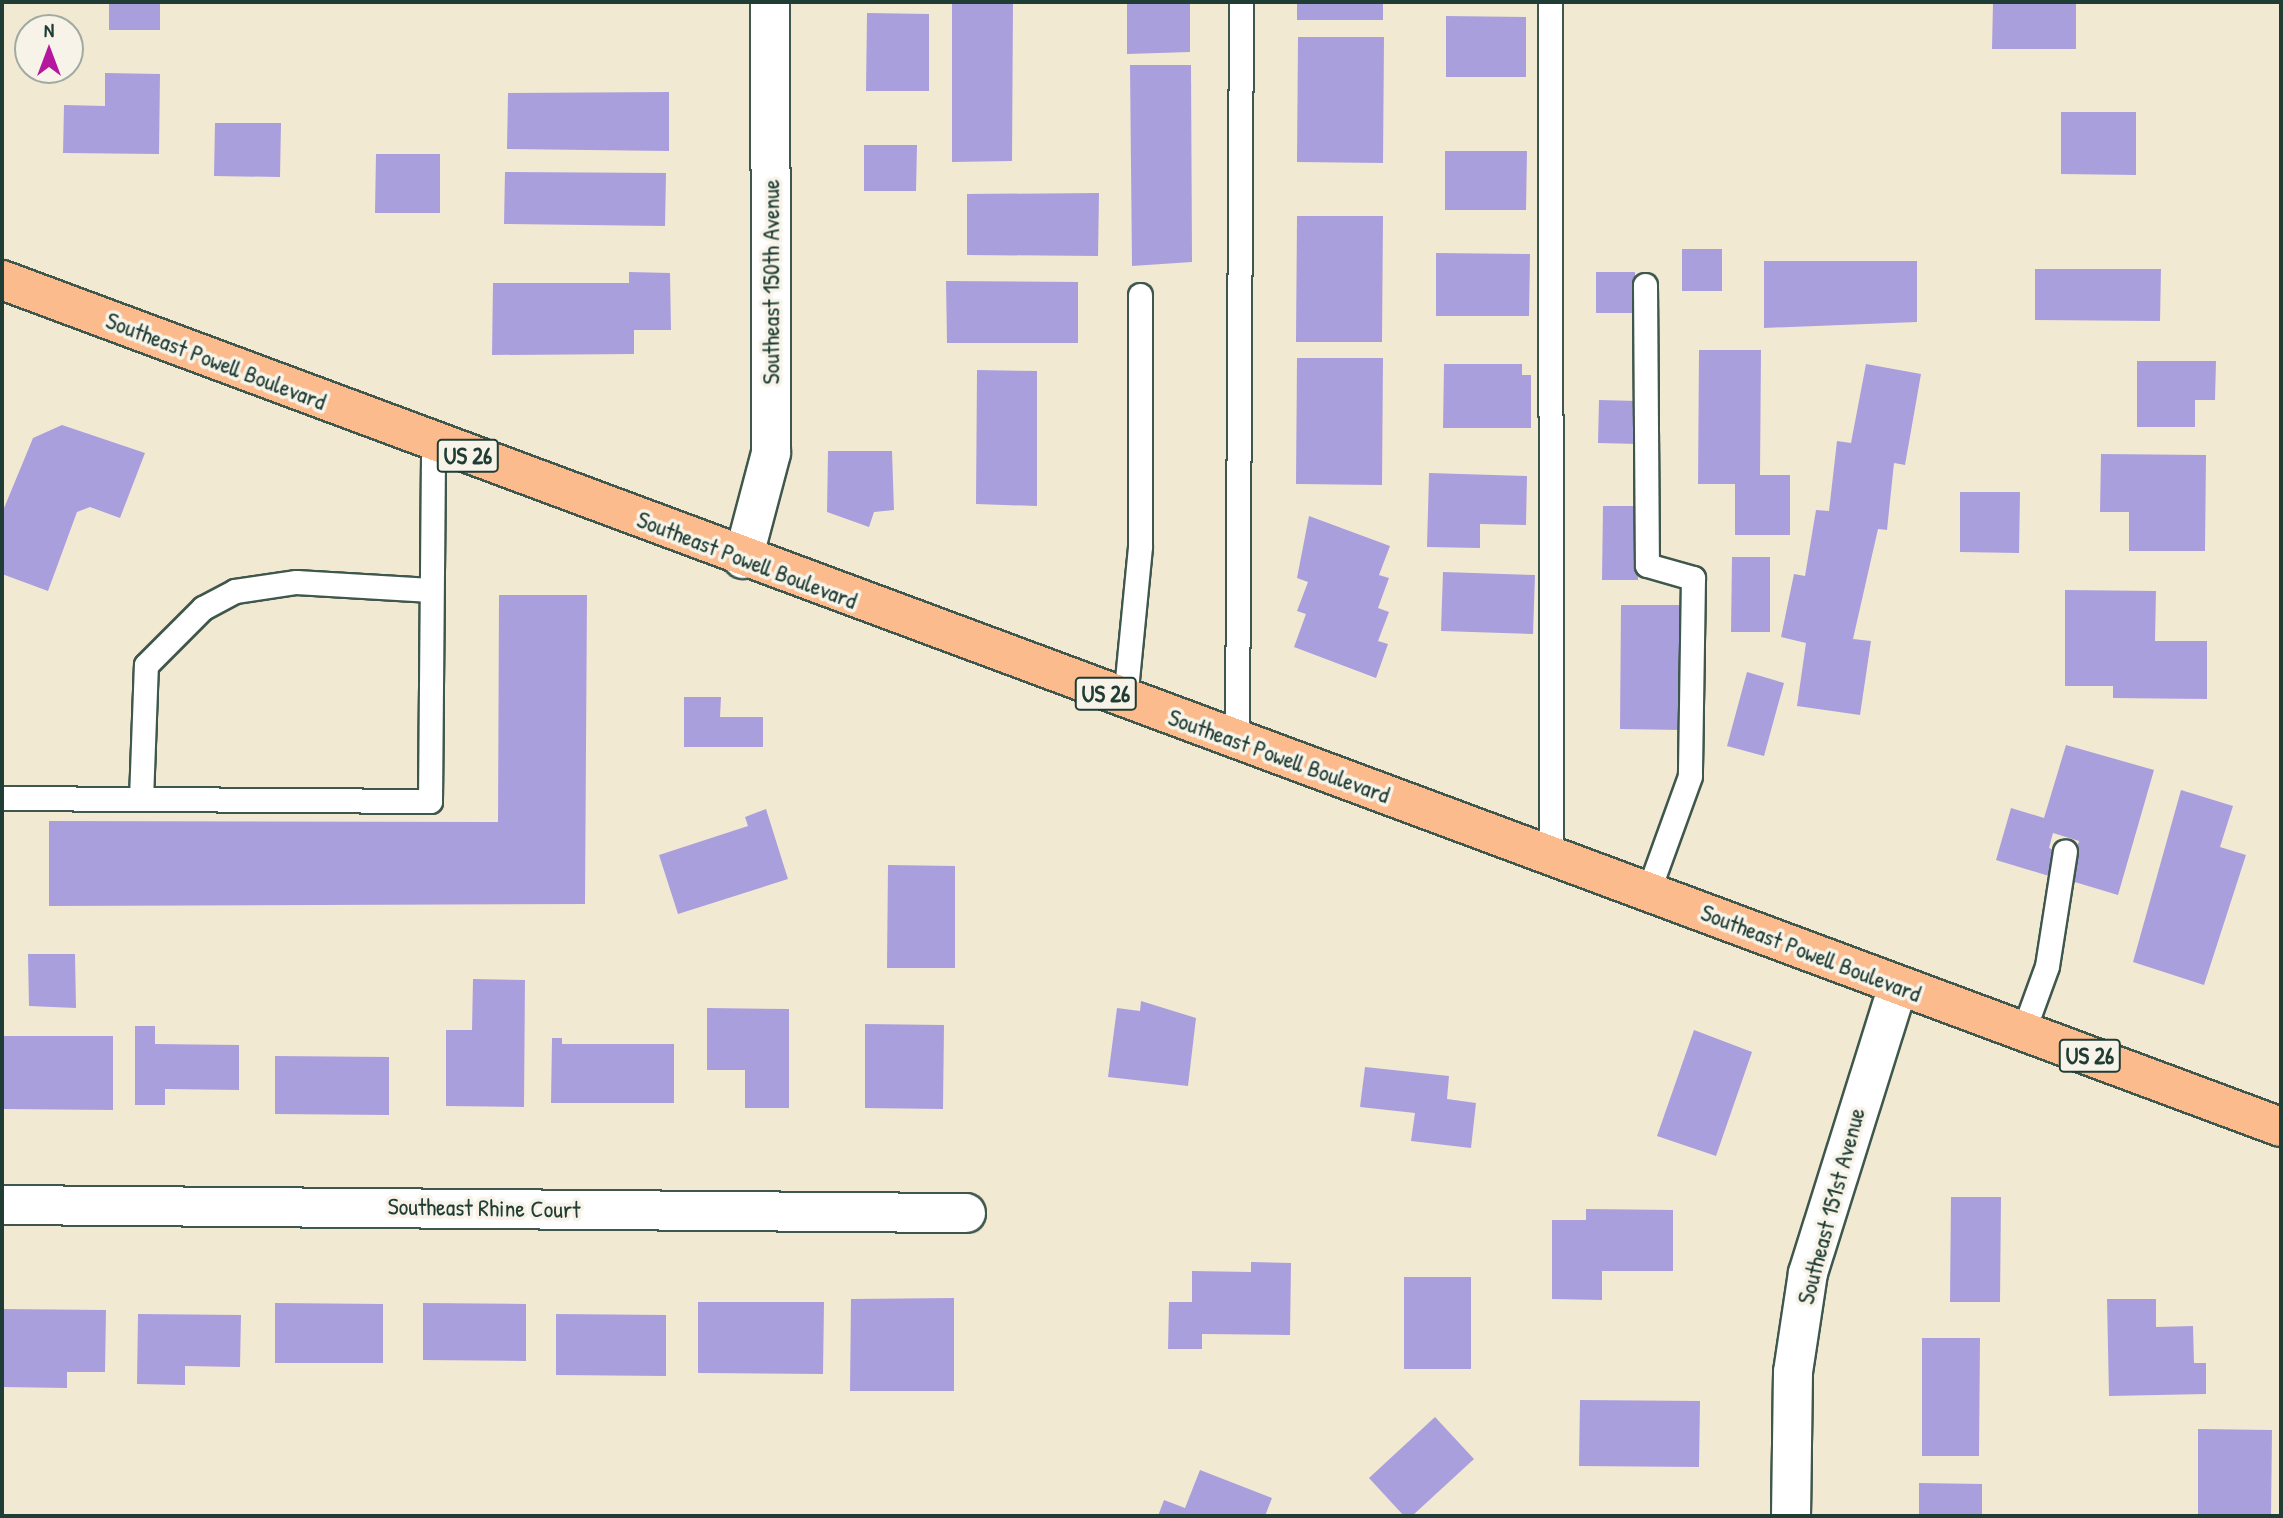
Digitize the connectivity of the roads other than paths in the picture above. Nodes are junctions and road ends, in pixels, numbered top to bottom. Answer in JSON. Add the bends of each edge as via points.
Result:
{"nodes":[{"id":1,"x":770,"y":2,"type":"edge"},
{"id":2,"x":1241,"y":2,"type":"edge"},
{"id":3,"x":1550,"y":2,"type":"edge"},
{"id":4,"x":2,"y":280,"type":"edge"},
{"id":5,"x":1645,"y":285,"type":"dead end"},
{"id":6,"x":1140,"y":295,"type":"dead end"},
{"id":7,"x":433,"y":442,"type":"junction"},
{"id":8,"x":743,"y":559,"type":"junction"},
{"id":9,"x":431,"y":590,"type":"junction"},
{"id":10,"x":1125,"y":700,"type":"junction"},
{"id":11,"x":1237,"y":741,"type":"junction"},
{"id":12,"x":2,"y":798,"type":"edge"},
{"id":13,"x":141,"y":799,"type":"junction"},
{"id":14,"x":2065,"y":851,"type":"dead end"},
{"id":15,"x":1551,"y":855,"type":"junction"},
{"id":16,"x":1648,"y":892,"type":"junction"},
{"id":17,"x":1898,"y":985,"type":"junction"},
{"id":18,"x":2023,"y":1032,"type":"junction"},
{"id":19,"x":2281,"y":1127,"type":"edge"},
{"id":20,"x":2,"y":1205,"type":"edge"},
{"id":21,"x":966,"y":1213,"type":"dead end"},
{"id":22,"x":1791,"y":1516,"type":"edge"}],
"edges":[{"from":1,"to":8,"type":"street","name":"Southeast 150th Avenue","via":[[771,453]]},
{"from":2,"to":11,"type":"lane"},
{"from":3,"to":15,"type":"lane"},
{"from":4,"to":7,"type":"main road","name":"Southeast Powell Boulevard","number":"US 26"},
{"from":5,"to":16,"type":"lane","via":[[1647,565],[1693,578],[1690,776]]},
{"from":6,"to":10,"type":"lane","via":[[1140,546]]},
{"from":7,"to":8,"type":"main road","name":"Southeast Powell Boulevard","number":"US 26"},
{"from":7,"to":9,"type":"lane"},
{"from":8,"to":10,"type":"main road","name":"Southeast Powell Boulevard","number":"US 26"},
{"from":9,"to":13,"type":"lane","via":[[296,582],[235,591],[203,608],[146,665]]},
{"from":9,"to":13,"type":"lane","via":[[429,801]]},
{"from":10,"to":11,"type":"main road","name":"Southeast Powell Boulevard","number":"US 26"},
{"from":11,"to":15,"type":"main road","name":"Southeast Powell Boulevard","number":"US 26"},
{"from":12,"to":13,"type":"lane"},
{"from":14,"to":18,"type":"lane","via":[[2047,966]]},
{"from":15,"to":16,"type":"main road","name":"Southeast Powell Boulevard","number":"US 26"},
{"from":16,"to":17,"type":"main road","name":"Southeast Powell Boulevard","number":"US 26"},
{"from":17,"to":18,"type":"main road","name":"Southeast Powell Boulevard","number":"US 26"},
{"from":17,"to":22,"type":"street","name":"Southeast 151st Avenue","via":[[1808,1273],[1793,1372]]},
{"from":18,"to":19,"type":"main road","name":"Southeast Powell Boulevard","number":"US 26"},
{"from":20,"to":21,"type":"street","name":"Southeast Rhine Court"}]}
